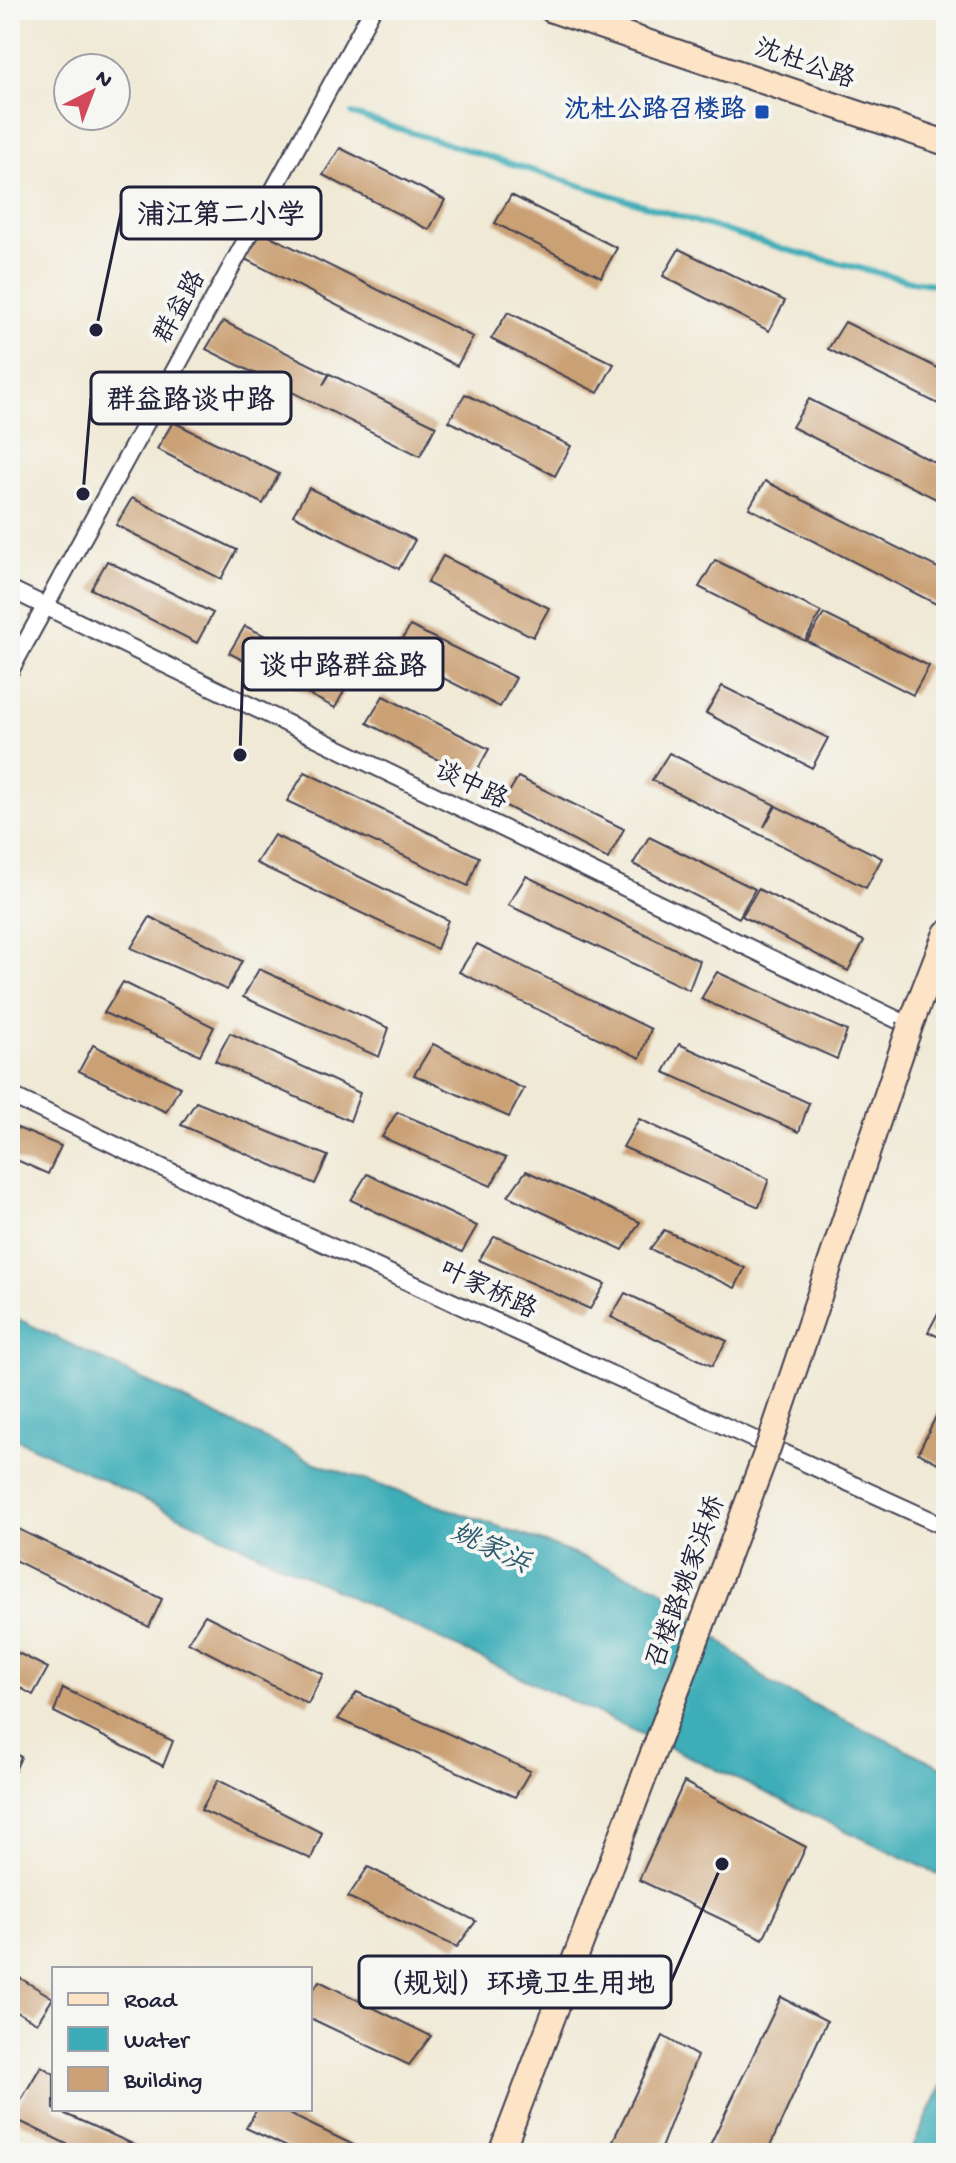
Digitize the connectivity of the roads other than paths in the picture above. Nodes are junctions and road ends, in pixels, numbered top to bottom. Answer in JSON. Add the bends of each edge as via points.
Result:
{"nodes":[{"id":1,"x":372,"y":10,"type":"edge"},
{"id":2,"x":552,"y":10,"type":"edge"},
{"id":3,"x":946,"y":143,"type":"edge"},
{"id":4,"x":10,"y":589,"type":"edge"},
{"id":5,"x":44,"y":606,"type":"junction"},
{"id":6,"x":10,"y":671,"type":"edge"},
{"id":7,"x":946,"y":933,"type":"edge"},
{"id":8,"x":910,"y":1026,"type":"junction"},
{"id":9,"x":10,"y":1095,"type":"edge"},
{"id":10,"x":946,"y":1527,"type":"edge"},
{"id":11,"x":501,"y":2153,"type":"edge"}],
"edges":[{"from":1,"to":5,"type":"street","name":"群益路"},
{"from":2,"to":3,"type":"street","name":"沈杜公路"},
{"from":4,"to":5,"type":"street","name":"谈中路"},
{"from":5,"to":6,"type":"street","name":"群益路"},
{"from":5,"to":8,"type":"street","name":"谈中路"},
{"from":7,"to":8,"type":"street","name":"召楼路姚家浜桥"},
{"from":8,"to":11,"type":"street","name":"召楼路姚家浜桥","bridge":true,"via":[[768,1448]]},
{"from":9,"to":10,"type":"street","name":"叶家桥路"}]}
